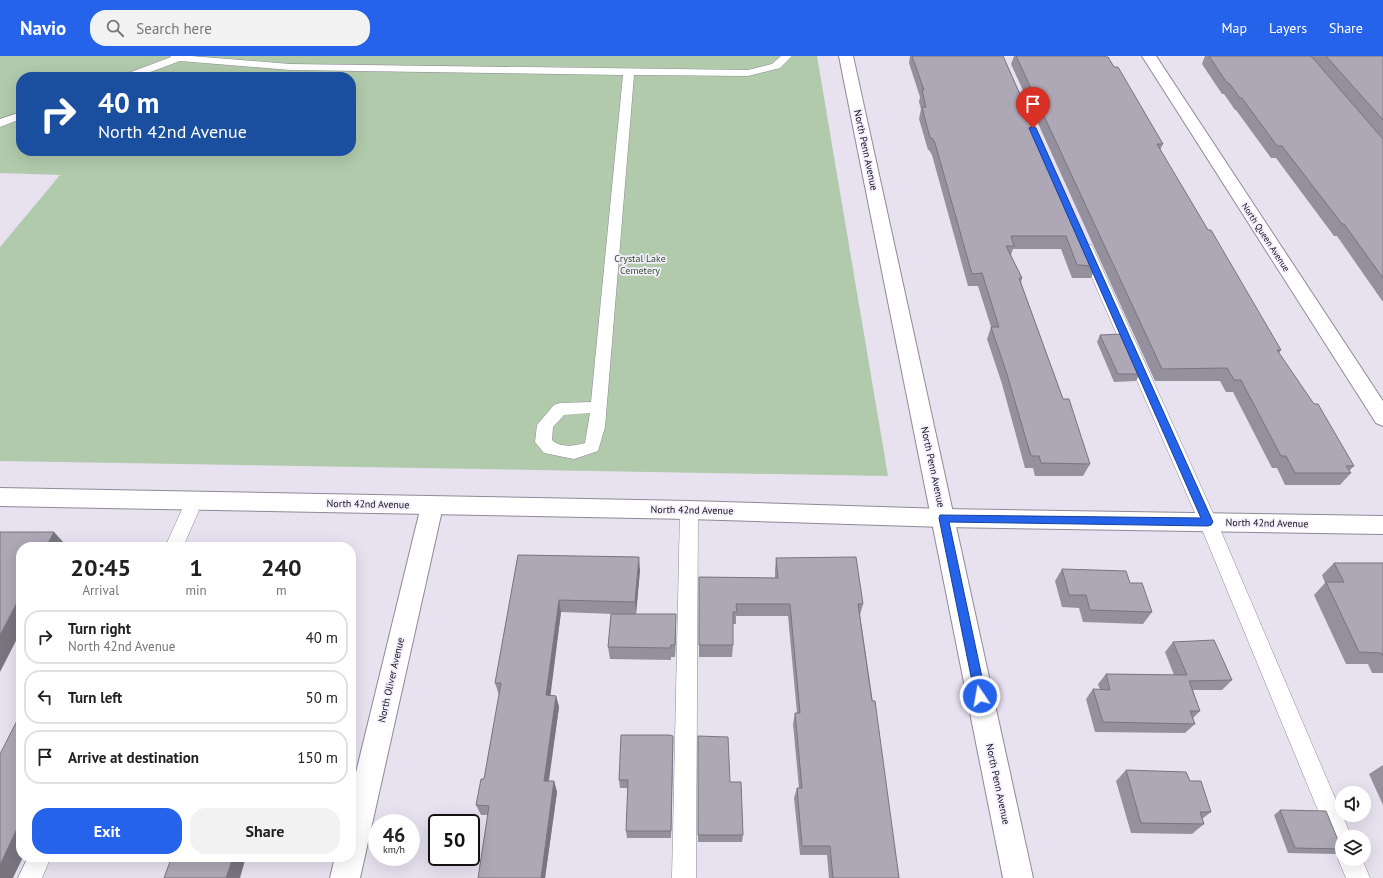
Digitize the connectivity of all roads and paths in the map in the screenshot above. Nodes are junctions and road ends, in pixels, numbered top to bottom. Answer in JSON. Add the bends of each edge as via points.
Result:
{"nodes":[{"id":1,"x":787,"y":56,"type":"edge"},
{"id":2,"x":846,"y":56,"type":"edge"},
{"id":3,"x":1149,"y":56,"type":"edge"},
{"id":4,"x":177,"y":57,"type":"edge"},
{"id":5,"x":629,"y":71,"type":"junction"},
{"id":6,"x":140,"y":72,"type":"edge"},
{"id":7,"x":16,"y":117,"type":"edge"},
{"id":8,"x":0,"y":123,"type":"edge"},
{"id":9,"x":1079,"y":231,"type":"edge"},
{"id":10,"x":599,"y":407,"type":"dead end"},
{"id":11,"x":1383,"y":418,"type":"edge"},
{"id":12,"x":0,"y":497,"type":"edge"},
{"id":13,"x":194,"y":501,"type":"junction"},
{"id":14,"x":432,"y":506,"type":"junction"},
{"id":15,"x":689,"y":510,"type":"junction"},
{"id":16,"x":944,"y":518,"type":"junction"},
{"id":17,"x":1208,"y":522,"type":"junction"},
{"id":18,"x":1383,"y":525,"type":"edge"},
{"id":19,"x":176,"y":542,"type":"edge"},
{"id":20,"x":1337,"y":830,"type":"edge"},
{"id":21,"x":356,"y":834,"type":"edge"},
{"id":22,"x":38,"y":862,"type":"edge"},
{"id":23,"x":350,"y":862,"type":"edge"},
{"id":24,"x":1353,"y":866,"type":"edge"},
{"id":25,"x":30,"y":878,"type":"edge"},
{"id":26,"x":346,"y":878,"type":"edge"},
{"id":27,"x":684,"y":878,"type":"edge"},
{"id":28,"x":1018,"y":878,"type":"edge"},
{"id":29,"x":1358,"y":878,"type":"edge"}],
"edges":[{"from":1,"to":5,"type":"lane","via":[[776,66],[748,73]]},
{"from":2,"to":16,"type":"street","name":"North Penn Avenue"},
{"from":3,"to":11,"type":"street","name":"North Queen Avenue"},
{"from":4,"to":5,"type":"lane","via":[[290,67]]},
{"from":4,"to":6,"type":"lane"},
{"from":5,"to":10,"type":"lane"},
{"from":7,"to":8,"type":"lane"},
{"from":9,"to":17,"type":"lane"},
{"from":12,"to":13,"type":"street","name":"North 42nd Avenue"},
{"from":13,"to":14,"type":"street","name":"North 42nd Avenue"},
{"from":13,"to":19,"type":"lane"},
{"from":14,"to":15,"type":"street","name":"North 42nd Avenue"},
{"from":14,"to":21,"type":"street","name":"North Oliver Avenue"},
{"from":15,"to":16,"type":"street","name":"North 42nd Avenue"},
{"from":15,"to":27,"type":"lane"},
{"from":16,"to":17,"type":"street","name":"North 42nd Avenue"},
{"from":16,"to":28,"type":"street","name":"North Penn Avenue"},
{"from":17,"to":18,"type":"street","name":"North 42nd Avenue"},
{"from":17,"to":20,"type":"lane"},
{"from":22,"to":25,"type":"lane"},
{"from":23,"to":26,"type":"street","name":"North Oliver Avenue"},
{"from":24,"to":29,"type":"lane"}]}
